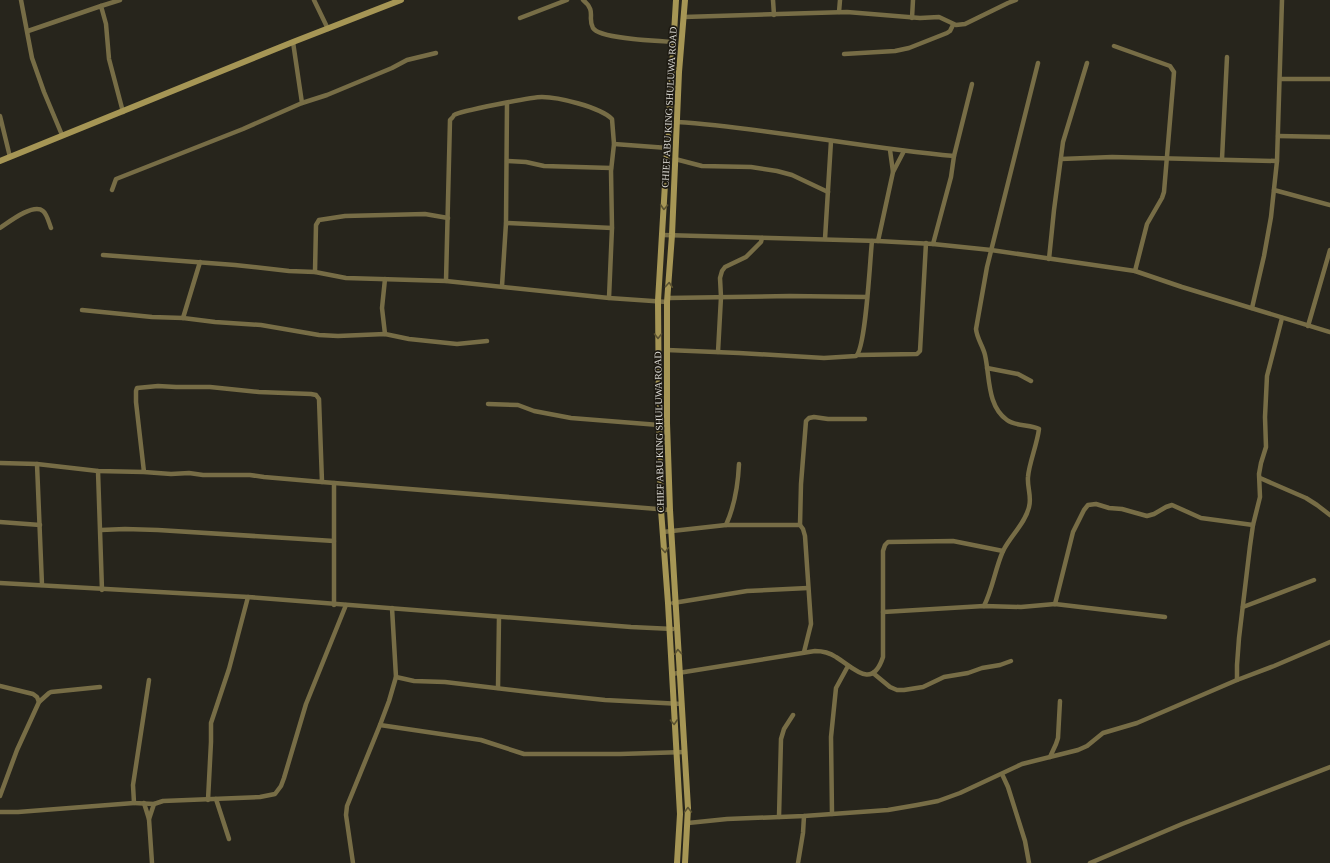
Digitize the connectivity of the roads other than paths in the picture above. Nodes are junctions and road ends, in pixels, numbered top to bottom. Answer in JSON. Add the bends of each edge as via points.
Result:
{"nodes":[{"id":1,"x":21,"y":0,"type":"edge"},
{"id":2,"x":120,"y":0,"type":"edge"},
{"id":3,"x":314,"y":0,"type":"edge"},
{"id":4,"x":401,"y":0,"type":"edge"},
{"id":5,"x":567,"y":0,"type":"edge"},
{"id":6,"x":583,"y":0,"type":"edge"},
{"id":7,"x":676,"y":0,"type":"edge"},
{"id":8,"x":685,"y":0,"type":"edge"},
{"id":9,"x":773,"y":0,"type":"edge"},
{"id":10,"x":840,"y":0,"type":"edge"},
{"id":11,"x":913,"y":0,"type":"edge"},
{"id":12,"x":1016,"y":0,"type":"edge"},
{"id":13,"x":1282,"y":0,"type":"edge"},
{"id":14,"x":1007,"y":1,"type":"edge"},
{"id":15,"x":101,"y":6,"type":"junction"},
{"id":16,"x":839,"y":12,"type":"junction"},
{"id":17,"x":774,"y":16,"type":"junction"},
{"id":18,"x":684,"y":17,"type":"junction"},
{"id":19,"x":520,"y":18,"type":"dead end"},
{"id":20,"x":912,"y":18,"type":"junction"},
{"id":21,"x":953,"y":25,"type":"junction"},
{"id":22,"x":328,"y":29,"type":"junction"},
{"id":23,"x":28,"y":31,"type":"junction"},
{"id":24,"x":293,"y":42,"type":"junction"},
{"id":25,"x":674,"y":42,"type":"junction"},
{"id":26,"x":1114,"y":46,"type":"dead end"},
{"id":27,"x":436,"y":54,"type":"dead end"},
{"id":28,"x":844,"y":54,"type":"dead end"},
{"id":29,"x":1227,"y":57,"type":"dead end"},
{"id":30,"x":1038,"y":63,"type":"dead end"},
{"id":31,"x":1087,"y":63,"type":"dead end"},
{"id":32,"x":1280,"y":79,"type":"junction"},
{"id":33,"x":1330,"y":79,"type":"edge"},
{"id":34,"x":972,"y":84,"type":"dead end"},
{"id":35,"x":302,"y":103,"type":"junction"},
{"id":36,"x":507,"y":103,"type":"junction"},
{"id":37,"x":123,"y":112,"type":"junction"},
{"id":38,"x":0,"y":116,"type":"edge"},
{"id":39,"x":677,"y":122,"type":"junction"},
{"id":40,"x":62,"y":135,"type":"junction"},
{"id":41,"x":1278,"y":136,"type":"junction"},
{"id":42,"x":1330,"y":137,"type":"edge"},
{"id":43,"x":831,"y":141,"type":"junction"},
{"id":44,"x":614,"y":144,"type":"junction"},
{"id":45,"x":668,"y":148,"type":"junction"},
{"id":46,"x":890,"y":150,"type":"junction"},
{"id":47,"x":904,"y":151,"type":"junction"},
{"id":48,"x":954,"y":156,"type":"junction"},
{"id":49,"x":10,"y":157,"type":"junction"},
{"id":50,"x":1166,"y":158,"type":"junction"},
{"id":51,"x":675,"y":159,"type":"junction"},
{"id":52,"x":1061,"y":159,"type":"junction"},
{"id":53,"x":1222,"y":160,"type":"junction"},
{"id":54,"x":0,"y":161,"type":"edge"},
{"id":55,"x":507,"y":161,"type":"junction"},
{"id":56,"x":1277,"y":161,"type":"junction"},
{"id":57,"x":611,"y":168,"type":"junction"},
{"id":58,"x":893,"y":172,"type":"junction"},
{"id":59,"x":112,"y":190,"type":"dead end"},
{"id":60,"x":1274,"y":190,"type":"junction"},
{"id":61,"x":828,"y":192,"type":"junction"},
{"id":62,"x":1330,"y":205,"type":"edge"},
{"id":63,"x":448,"y":218,"type":"junction"},
{"id":64,"x":506,"y":223,"type":"junction"},
{"id":65,"x":0,"y":228,"type":"edge"},
{"id":66,"x":52,"y":228,"type":"dead end"},
{"id":67,"x":612,"y":228,"type":"junction"},
{"id":68,"x":663,"y":236,"type":"junction"},
{"id":69,"x":672,"y":236,"type":"junction"},
{"id":70,"x":762,"y":238,"type":"junction"},
{"id":71,"x":825,"y":239,"type":"junction"},
{"id":72,"x":872,"y":241,"type":"junction"},
{"id":73,"x":878,"y":241,"type":"junction"},
{"id":74,"x":926,"y":243,"type":"junction"},
{"id":75,"x":933,"y":244,"type":"junction"},
{"id":76,"x":991,"y":250,"type":"junction"},
{"id":77,"x":1330,"y":250,"type":"edge"},
{"id":78,"x":103,"y":255,"type":"dead end"},
{"id":79,"x":1049,"y":258,"type":"junction"},
{"id":80,"x":200,"y":262,"type":"junction"},
{"id":81,"x":1136,"y":271,"type":"junction"},
{"id":82,"x":315,"y":272,"type":"junction"},
{"id":83,"x":385,"y":278,"type":"junction"},
{"id":84,"x":446,"y":281,"type":"junction"},
{"id":85,"x":502,"y":286,"type":"junction"},
{"id":86,"x":721,"y":297,"type":"junction"},
{"id":87,"x":867,"y":297,"type":"junction"},
{"id":88,"x":609,"y":298,"type":"junction"},
{"id":89,"x":668,"y":300,"type":"junction"},
{"id":90,"x":658,"y":301,"type":"junction"},
{"id":91,"x":1252,"y":308,"type":"junction"},
{"id":92,"x":82,"y":310,"type":"dead end"},
{"id":93,"x":183,"y":318,"type":"junction"},
{"id":94,"x":1282,"y":318,"type":"junction"},
{"id":95,"x":1308,"y":326,"type":"junction"},
{"id":96,"x":1330,"y":332,"type":"edge"},
{"id":97,"x":385,"y":334,"type":"junction"},
{"id":98,"x":487,"y":342,"type":"dead end"},
{"id":99,"x":667,"y":350,"type":"junction"},
{"id":100,"x":718,"y":352,"type":"junction"},
{"id":101,"x":858,"y":355,"type":"junction"},
{"id":102,"x":987,"y":368,"type":"junction"},
{"id":103,"x":1031,"y":381,"type":"dead end"},
{"id":104,"x":488,"y":404,"type":"dead end"},
{"id":105,"x":865,"y":419,"type":"dead end"},
{"id":106,"x":659,"y":425,"type":"junction"},
{"id":107,"x":0,"y":463,"type":"edge"},
{"id":108,"x":37,"y":464,"type":"junction"},
{"id":109,"x":739,"y":464,"type":"dead end"},
{"id":110,"x":98,"y":471,"type":"junction"},
{"id":111,"x":144,"y":472,"type":"junction"},
{"id":112,"x":1260,"y":478,"type":"junction"},
{"id":113,"x":322,"y":482,"type":"junction"},
{"id":114,"x":334,"y":483,"type":"junction"},
{"id":115,"x":661,"y":510,"type":"junction"},
{"id":116,"x":670,"y":510,"type":"junction"},
{"id":117,"x":1330,"y":515,"type":"edge"},
{"id":118,"x":0,"y":522,"type":"edge"},
{"id":119,"x":40,"y":525,"type":"junction"},
{"id":120,"x":726,"y":525,"type":"junction"},
{"id":121,"x":800,"y":525,"type":"junction"},
{"id":122,"x":1253,"y":525,"type":"junction"},
{"id":123,"x":101,"y":530,"type":"junction"},
{"id":124,"x":671,"y":531,"type":"junction"},
{"id":125,"x":663,"y":532,"type":"junction"},
{"id":126,"x":334,"y":541,"type":"junction"},
{"id":127,"x":1002,"y":552,"type":"junction"},
{"id":128,"x":1314,"y":580,"type":"dead end"},
{"id":129,"x":0,"y":583,"type":"edge"},
{"id":130,"x":42,"y":585,"type":"junction"},
{"id":131,"x":808,"y":588,"type":"junction"},
{"id":132,"x":102,"y":590,"type":"junction"},
{"id":133,"x":248,"y":597,"type":"junction"},
{"id":134,"x":668,"y":603,"type":"junction"},
{"id":135,"x":676,"y":603,"type":"junction"},
{"id":136,"x":1055,"y":604,"type":"junction"},
{"id":137,"x":334,"y":605,"type":"junction"},
{"id":138,"x":346,"y":605,"type":"junction"},
{"id":139,"x":984,"y":606,"type":"junction"},
{"id":140,"x":392,"y":608,"type":"junction"},
{"id":141,"x":1243,"y":608,"type":"junction"},
{"id":142,"x":883,"y":612,"type":"junction"},
{"id":143,"x":499,"y":617,"type":"junction"},
{"id":144,"x":1165,"y":617,"type":"dead end"},
{"id":145,"x":676,"y":628,"type":"junction"},
{"id":146,"x":669,"y":629,"type":"junction"},
{"id":147,"x":1330,"y":642,"type":"edge"},
{"id":148,"x":804,"y":652,"type":"junction"},
{"id":149,"x":1011,"y":661,"type":"dead end"},
{"id":150,"x":848,"y":666,"type":"junction"},
{"id":151,"x":680,"y":673,"type":"junction"},
{"id":152,"x":873,"y":673,"type":"junction"},
{"id":153,"x":672,"y":674,"type":"junction"},
{"id":154,"x":396,"y":677,"type":"junction"},
{"id":155,"x":149,"y":680,"type":"dead end"},
{"id":156,"x":1237,"y":680,"type":"junction"},
{"id":157,"x":0,"y":686,"type":"edge"},
{"id":158,"x":100,"y":687,"type":"dead end"},
{"id":159,"x":498,"y":688,"type":"junction"},
{"id":160,"x":1060,"y":701,"type":"dead end"},
{"id":161,"x":39,"y":702,"type":"junction"},
{"id":162,"x":674,"y":704,"type":"junction"},
{"id":163,"x":682,"y":704,"type":"junction"},
{"id":164,"x":793,"y":715,"type":"dead end"},
{"id":165,"x":380,"y":725,"type":"junction"},
{"id":166,"x":676,"y":752,"type":"junction"},
{"id":167,"x":685,"y":752,"type":"junction"},
{"id":168,"x":1050,"y":757,"type":"junction"},
{"id":169,"x":1330,"y":767,"type":"edge"},
{"id":170,"x":1002,"y":774,"type":"junction"},
{"id":171,"x":0,"y":796,"type":"edge"},
{"id":172,"x":216,"y":799,"type":"junction"},
{"id":173,"x":208,"y":800,"type":"junction"},
{"id":174,"x":134,"y":803,"type":"junction"},
{"id":175,"x":144,"y":803,"type":"junction"},
{"id":176,"x":154,"y":804,"type":"junction"},
{"id":177,"x":1,"y":811,"type":"edge"},
{"id":178,"x":832,"y":814,"type":"junction"},
{"id":179,"x":804,"y":816,"type":"junction"},
{"id":180,"x":779,"y":817,"type":"junction"},
{"id":181,"x":149,"y":819,"type":"junction"},
{"id":182,"x":688,"y":823,"type":"junction"},
{"id":183,"x":229,"y":839,"type":"dead end"},
{"id":184,"x":152,"y":863,"type":"edge"},
{"id":185,"x":353,"y":863,"type":"edge"},
{"id":186,"x":677,"y":863,"type":"edge"},
{"id":187,"x":685,"y":863,"type":"edge"},
{"id":188,"x":798,"y":863,"type":"edge"},
{"id":189,"x":1029,"y":863,"type":"edge"},
{"id":190,"x":1090,"y":863,"type":"edge"}],
"edges":[{"from":1,"to":23,"type":"street"},
{"from":2,"to":15,"type":"street"},
{"from":3,"to":22,"type":"street"},
{"from":4,"to":22,"type":"street"},
{"from":5,"to":19,"type":"street"},
{"from":6,"to":25,"type":"street","via":[[592,11],[592,26],[602,34]]},
{"from":7,"to":25,"type":"street"},
{"from":8,"to":18,"type":"street","name":"CHIEF ABU KING SHULUWA ROAD"},
{"from":9,"to":17,"type":"street"},
{"from":10,"to":16,"type":"street"},
{"from":11,"to":20,"type":"street"},
{"from":12,"to":14,"type":"street"},
{"from":13,"to":32,"type":"street"},
{"from":14,"to":21,"type":"street","via":[[965,24]]},
{"from":15,"to":23,"type":"street"},
{"from":15,"to":37,"type":"street","via":[[106,24],[109,59]]},
{"from":16,"to":17,"type":"street"},
{"from":16,"to":20,"type":"street"},
{"from":17,"to":18,"type":"street"},
{"from":18,"to":39,"type":"street","name":"CHIEF ABU KING SHULUWA ROAD"},
{"from":20,"to":21,"type":"street","via":[[939,17]]},
{"from":21,"to":28,"type":"street","via":[[947,33],[909,48]]},
{"from":22,"to":24,"type":"street"},
{"from":23,"to":40,"type":"street","via":[[32,58]]},
{"from":24,"to":35,"type":"street"},
{"from":24,"to":37,"type":"street"},
{"from":25,"to":45,"type":"street"},
{"from":26,"to":50,"type":"street","via":[[1170,66],[1173,70],[1172,111]]},
{"from":27,"to":35,"type":"street","via":[[407,60],[327,95]]},
{"from":29,"to":53,"type":"street"},
{"from":30,"to":76,"type":"street"},
{"from":31,"to":52,"type":"street","via":[[1063,142]]},
{"from":32,"to":33,"type":"street"},
{"from":32,"to":41,"type":"street"},
{"from":34,"to":48,"type":"street"},
{"from":35,"to":59,"type":"street","via":[[116,179]]},
{"from":36,"to":44,"type":"street","via":[[548,97],[605,113],[612,119]]},
{"from":36,"to":55,"type":"street"},
{"from":36,"to":63,"type":"street","via":[[459,113],[450,120]]},
{"from":37,"to":40,"type":"street"},
{"from":38,"to":49,"type":"street"},
{"from":39,"to":43,"type":"street","via":[[748,128]]},
{"from":39,"to":51,"type":"street","name":"CHIEF ABU KING SHULUWA ROAD"},
{"from":40,"to":49,"type":"street"},
{"from":41,"to":42,"type":"street"},
{"from":41,"to":56,"type":"street"},
{"from":43,"to":46,"type":"street"},
{"from":43,"to":61,"type":"street"},
{"from":44,"to":45,"type":"street"},
{"from":44,"to":57,"type":"street"},
{"from":45,"to":68,"type":"street","one_way":true},
{"from":46,"to":47,"type":"street"},
{"from":46,"to":58,"type":"street"},
{"from":47,"to":48,"type":"street"},
{"from":47,"to":58,"type":"street"},
{"from":48,"to":75,"type":"street"},
{"from":49,"to":54,"type":"street"},
{"from":50,"to":52,"type":"street"},
{"from":50,"to":53,"type":"street"},
{"from":50,"to":81,"type":"street","via":[[1162,198],[1147,224]]},
{"from":51,"to":61,"type":"street","via":[[702,166],[751,167],[777,171],[792,175]]},
{"from":51,"to":69,"type":"street","name":"CHIEF ABU KING SHULUWA ROAD"},
{"from":52,"to":79,"type":"street"},
{"from":53,"to":56,"type":"street"},
{"from":55,"to":57,"type":"street","via":[[544,166]]},
{"from":55,"to":64,"type":"street"},
{"from":56,"to":60,"type":"street"},
{"from":57,"to":67,"type":"street"},
{"from":58,"to":73,"type":"street"},
{"from":60,"to":62,"type":"street"},
{"from":60,"to":91,"type":"street","via":[[1264,256]]},
{"from":61,"to":71,"type":"street"},
{"from":63,"to":82,"type":"street","via":[[425,214],[345,216],[319,220],[316,225]]},
{"from":63,"to":84,"type":"street"},
{"from":64,"to":67,"type":"street"},
{"from":64,"to":85,"type":"street"},
{"from":65,"to":66,"type":"street","via":[[35,209],[44,212]]},
{"from":67,"to":88,"type":"street"},
{"from":68,"to":69,"type":"street"},
{"from":68,"to":90,"type":"street"},
{"from":69,"to":70,"type":"street"},
{"from":89,"to":69,"type":"street","name":"CHIEF ABU KING SHULUWA ROAD","one_way":true},
{"from":70,"to":71,"type":"street"},
{"from":70,"to":86,"type":"street","via":[[746,257],[722,271]]},
{"from":71,"to":72,"type":"street"},
{"from":72,"to":73,"type":"street"},
{"from":72,"to":87,"type":"street"},
{"from":73,"to":74,"type":"street"},
{"from":74,"to":75,"type":"street"},
{"from":74,"to":101,"type":"street","via":[[920,351],[917,354]]},
{"from":75,"to":76,"type":"street"},
{"from":76,"to":79,"type":"street"},
{"from":76,"to":102,"type":"street","via":[[976,329]]},
{"from":77,"to":95,"type":"street"},
{"from":78,"to":80,"type":"street"},
{"from":79,"to":81,"type":"street"},
{"from":80,"to":82,"type":"street"},
{"from":80,"to":93,"type":"street"},
{"from":81,"to":91,"type":"street"},
{"from":82,"to":83,"type":"street","via":[[346,278]]},
{"from":83,"to":84,"type":"street"},
{"from":83,"to":97,"type":"street","via":[[382,308]]},
{"from":84,"to":85,"type":"street"},
{"from":85,"to":88,"type":"street"},
{"from":86,"to":87,"type":"street"},
{"from":86,"to":89,"type":"street"},
{"from":86,"to":100,"type":"street"},
{"from":87,"to":101,"type":"street"},
{"from":88,"to":90,"type":"street"},
{"from":89,"to":90,"type":"street"},
{"from":89,"to":99,"type":"street","name":"CHIEF ABU KING SHULUWA ROAD"},
{"from":90,"to":106,"type":"street","one_way":true},
{"from":91,"to":94,"type":"street"},
{"from":92,"to":93,"type":"street"},
{"from":93,"to":97,"type":"street","via":[[261,325],[319,335]]},
{"from":94,"to":95,"type":"street"},
{"from":94,"to":112,"type":"street","via":[[1267,376],[1266,447]]},
{"from":95,"to":96,"type":"street"},
{"from":97,"to":98,"type":"street","via":[[457,344]]},
{"from":99,"to":100,"type":"street"},
{"from":99,"to":116,"type":"street","name":"CHIEF ABU KING SHULUWA ROAD"},
{"from":100,"to":101,"type":"street","via":[[824,358]]},
{"from":102,"to":103,"type":"street","via":[[1018,374]]},
{"from":102,"to":127,"type":"street","via":[[993,400],[999,412],[1008,421],[1039,429],[1028,477],[1030,501],[1027,515]]},
{"from":104,"to":106,"type":"street","via":[[518,405],[534,411],[571,418]]},
{"from":105,"to":121,"type":"street","via":[[814,417],[806,421]]},
{"from":106,"to":115,"type":"street"},
{"from":107,"to":108,"type":"street"},
{"from":108,"to":110,"type":"street"},
{"from":108,"to":119,"type":"street"},
{"from":109,"to":120,"type":"street","via":[[738,487]]},
{"from":110,"to":111,"type":"street"},
{"from":110,"to":123,"type":"street"},
{"from":111,"to":113,"type":"street","via":[[250,475]]},
{"from":111,"to":113,"type":"street","via":[[136,389],[158,386],[210,387],[316,395],[320,402]]},
{"from":112,"to":117,"type":"street","via":[[1306,498]]},
{"from":112,"to":122,"type":"street","via":[[1260,498]]},
{"from":113,"to":114,"type":"street"},
{"from":114,"to":115,"type":"street"},
{"from":114,"to":126,"type":"street"},
{"from":115,"to":116,"type":"street"},
{"from":115,"to":125,"type":"street"},
{"from":116,"to":124,"type":"street","name":"CHIEF ABU KING SHULUWA ROAD"},
{"from":118,"to":119,"type":"street"},
{"from":119,"to":130,"type":"street"},
{"from":120,"to":121,"type":"street"},
{"from":120,"to":124,"type":"street"},
{"from":121,"to":131,"type":"street","via":[[805,536]]},
{"from":122,"to":136,"type":"street","via":[[1201,518],[1172,505],[1147,516],[1096,504],[1088,505],[1073,532]]},
{"from":122,"to":141,"type":"street"},
{"from":123,"to":126,"type":"street","via":[[158,530]]},
{"from":123,"to":132,"type":"street"},
{"from":124,"to":125,"type":"street"},
{"from":124,"to":135,"type":"street","name":"CHIEF ABU KING SHULUWA ROAD"},
{"from":125,"to":134,"type":"street","one_way":true},
{"from":126,"to":137,"type":"street"},
{"from":127,"to":139,"type":"street","via":[[992,590]]},
{"from":127,"to":142,"type":"street","via":[[953,541],[888,542],[884,545],[883,551]]},
{"from":128,"to":141,"type":"street"},
{"from":129,"to":130,"type":"street"},
{"from":130,"to":132,"type":"street"},
{"from":131,"to":135,"type":"street","via":[[747,591]]},
{"from":131,"to":148,"type":"street","via":[[810,624]]},
{"from":132,"to":133,"type":"street"},
{"from":133,"to":137,"type":"street"},
{"from":133,"to":173,"type":"street","via":[[229,669],[211,723]]},
{"from":134,"to":135,"type":"street"},
{"from":134,"to":146,"type":"street"},
{"from":135,"to":145,"type":"street","name":"CHIEF ABU KING SHULUWA ROAD"},
{"from":136,"to":139,"type":"street","via":[[1021,607]]},
{"from":136,"to":144,"type":"street"},
{"from":137,"to":138,"type":"street"},
{"from":138,"to":140,"type":"street"},
{"from":138,"to":172,"type":"street","via":[[306,704],[278,792],[265,796]]},
{"from":139,"to":142,"type":"street"},
{"from":140,"to":143,"type":"street"},
{"from":140,"to":154,"type":"street"},
{"from":141,"to":156,"type":"street"},
{"from":142,"to":152,"type":"street","via":[[883,656]]},
{"from":143,"to":146,"type":"street"},
{"from":143,"to":159,"type":"street"},
{"from":145,"to":146,"type":"street"},
{"from":151,"to":145,"type":"street","name":"CHIEF ABU KING SHULUWA ROAD","one_way":true},
{"from":146,"to":153,"type":"street"},
{"from":147,"to":156,"type":"street"},
{"from":148,"to":150,"type":"street","via":[[820,651],[835,656]]},
{"from":148,"to":151,"type":"street"},
{"from":149,"to":152,"type":"street","via":[[944,677],[923,687],[904,690],[890,687]]},
{"from":150,"to":152,"type":"street","via":[[863,675]]},
{"from":150,"to":178,"type":"street","via":[[837,685],[835,695],[831,737]]},
{"from":151,"to":153,"type":"street"},
{"from":151,"to":163,"type":"street","name":"CHIEF ABU KING SHULUWA ROAD"},
{"from":153,"to":162,"type":"street"},
{"from":154,"to":159,"type":"street","via":[[414,681]]},
{"from":154,"to":165,"type":"street"},
{"from":155,"to":174,"type":"street","via":[[133,784]]},
{"from":156,"to":168,"type":"street","via":[[1137,723],[1103,733],[1078,750]]},
{"from":157,"to":161,"type":"street","via":[[33,694]]},
{"from":158,"to":161,"type":"street","via":[[51,692]]},
{"from":159,"to":162,"type":"street"},
{"from":160,"to":168,"type":"street","via":[[1058,738]]},
{"from":161,"to":171,"type":"street"},
{"from":162,"to":163,"type":"street"},
{"from":162,"to":166,"type":"street","one_way":true},
{"from":163,"to":167,"type":"street","name":"CHIEF ABU KING SHULUWA ROAD"},
{"from":164,"to":180,"type":"street","via":[[781,739]]},
{"from":165,"to":166,"type":"street","via":[[481,740],[524,754]]},
{"from":165,"to":185,"type":"street","via":[[347,806]]},
{"from":166,"to":167,"type":"street"},
{"from":166,"to":186,"type":"street","via":[[680,814]]},
{"from":182,"to":167,"type":"street","name":"CHIEF ABU KING SHULUWA ROAD","one_way":true},
{"from":168,"to":170,"type":"street","via":[[1022,764]]},
{"from":169,"to":190,"type":"street","via":[[1182,824]]},
{"from":170,"to":178,"type":"street","via":[[938,801],[888,810]]},
{"from":170,"to":189,"type":"street","via":[[1025,841]]},
{"from":172,"to":173,"type":"street"},
{"from":172,"to":183,"type":"street"},
{"from":173,"to":176,"type":"street","via":[[163,801]]},
{"from":174,"to":175,"type":"street"},
{"from":174,"to":177,"type":"street","via":[[18,812]]},
{"from":175,"to":176,"type":"street"},
{"from":175,"to":181,"type":"street"},
{"from":176,"to":181,"type":"street"},
{"from":178,"to":179,"type":"street"},
{"from":179,"to":180,"type":"street"},
{"from":179,"to":188,"type":"street"},
{"from":180,"to":182,"type":"street"},
{"from":181,"to":184,"type":"street"},
{"from":182,"to":187,"type":"street","name":"CHIEF ABU KING SHULUWA ROAD"}]}
